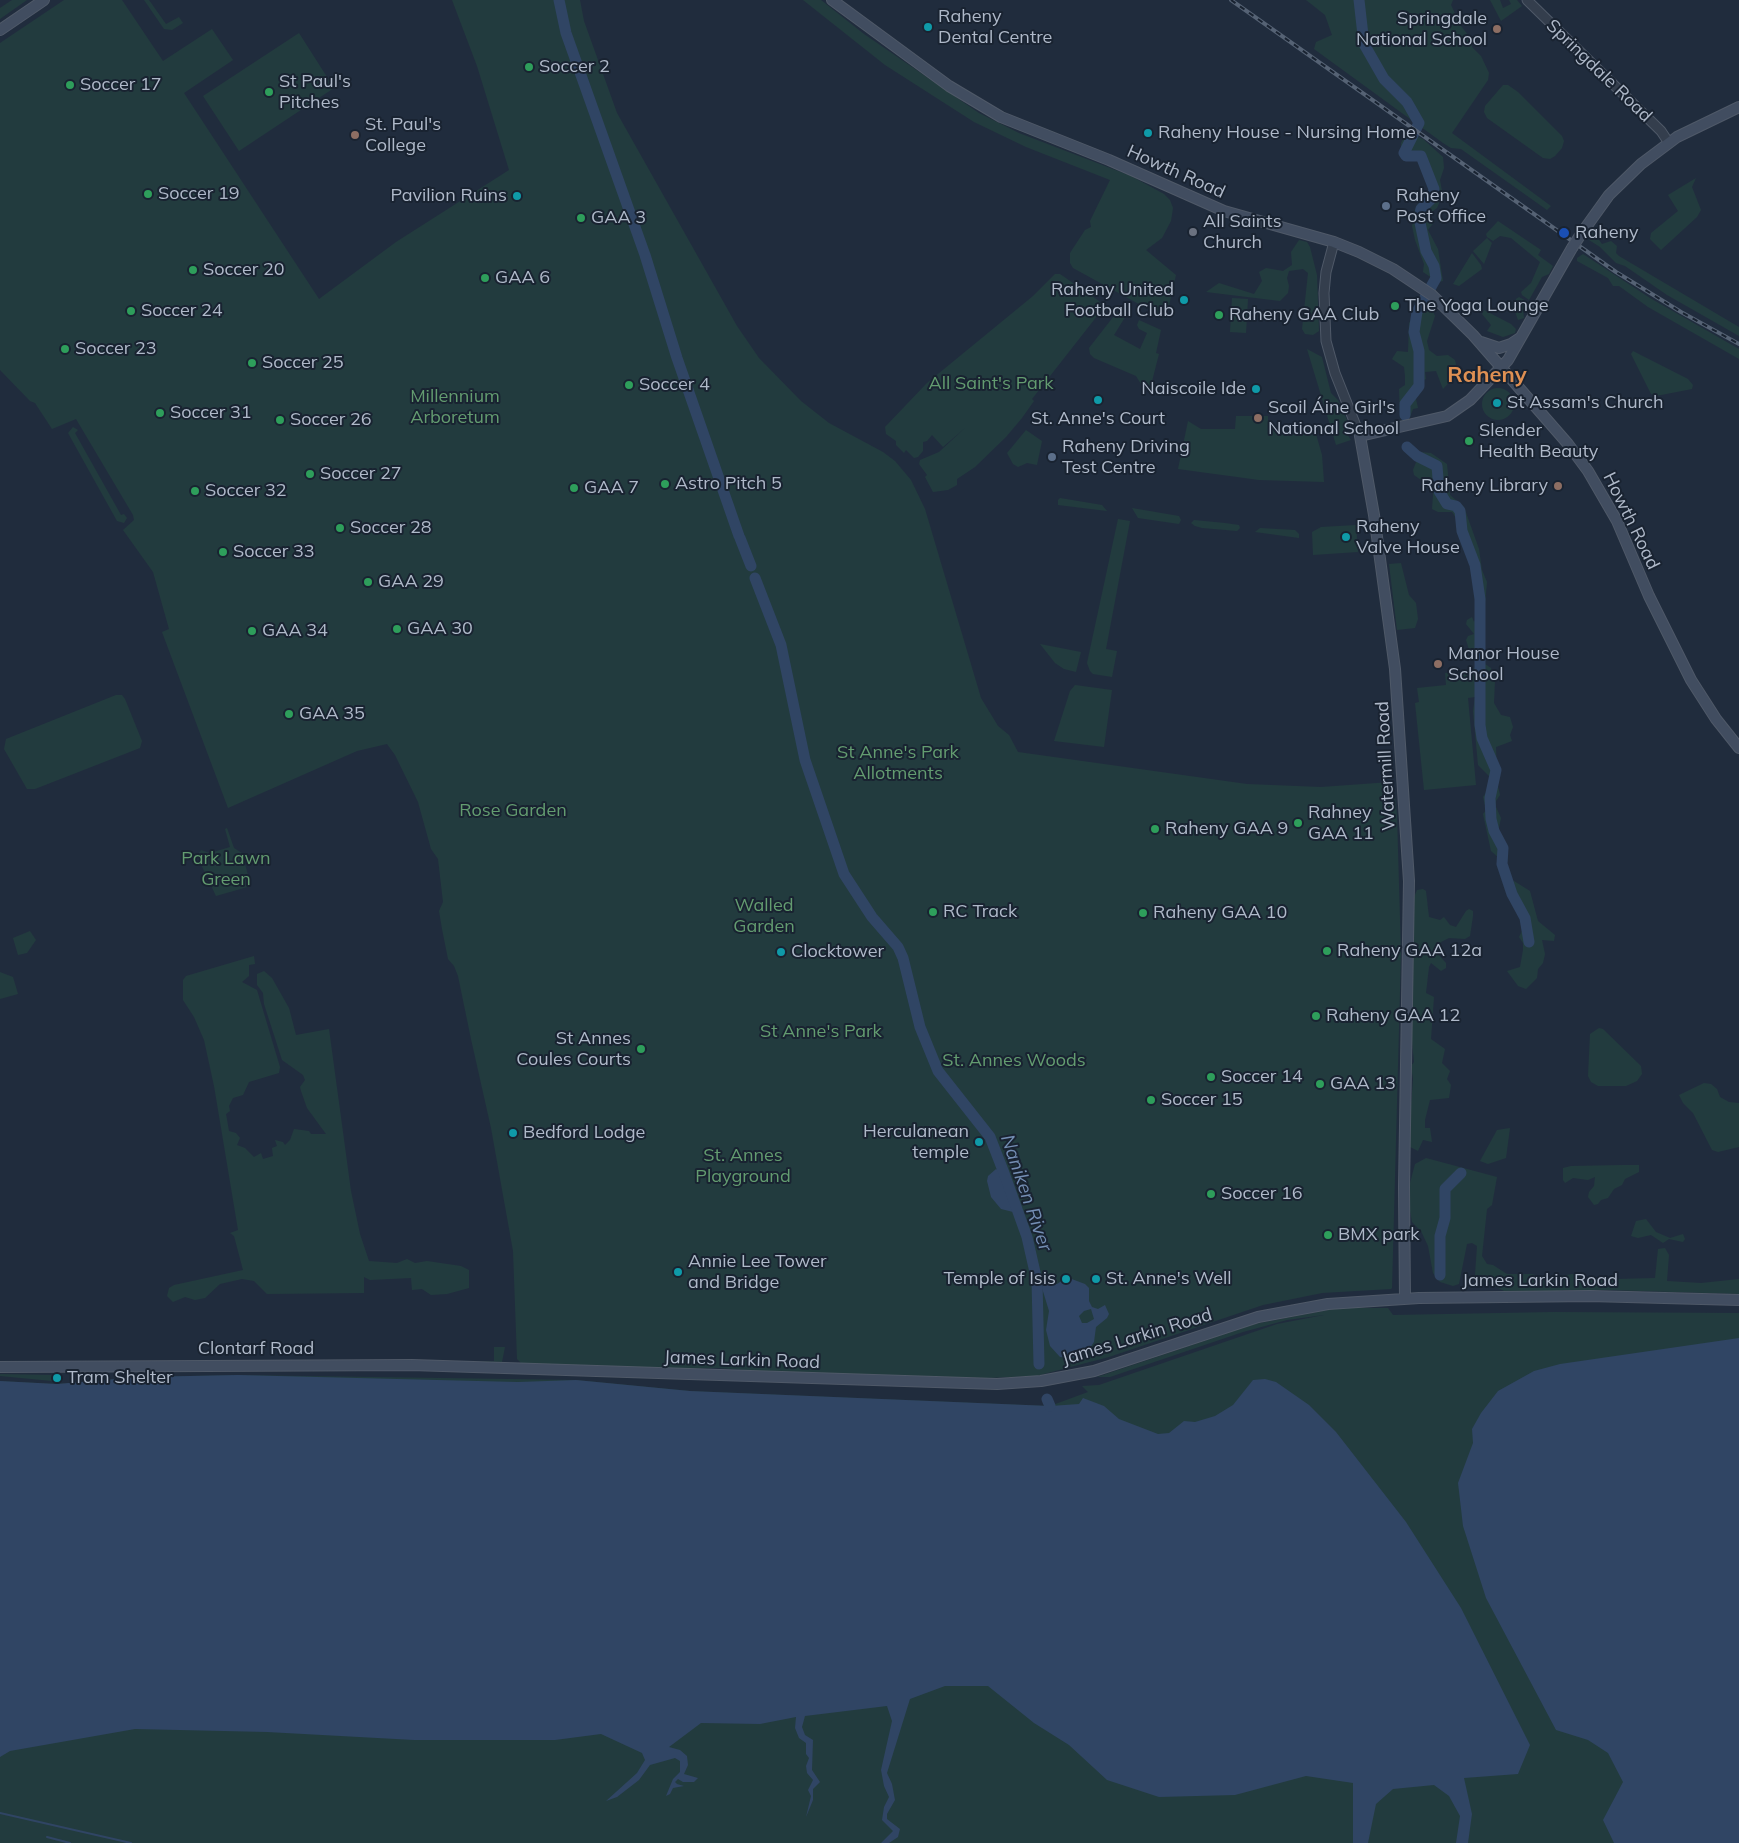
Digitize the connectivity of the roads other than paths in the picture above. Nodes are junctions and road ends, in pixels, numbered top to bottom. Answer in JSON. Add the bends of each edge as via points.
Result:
{"nodes":[{"id":1,"x":44,"y":0,"type":"edge"},
{"id":2,"x":832,"y":0,"type":"edge"},
{"id":3,"x":1526,"y":0,"type":"edge"},
{"id":4,"x":0,"y":30,"type":"edge"},
{"id":5,"x":1739,"y":107,"type":"edge"},
{"id":6,"x":1669,"y":142,"type":"junction"},
{"id":7,"x":1334,"y":242,"type":"junction"},
{"id":8,"x":1473,"y":335,"type":"junction"},
{"id":9,"x":1523,"y":336,"type":"junction"},
{"id":10,"x":1500,"y":368,"type":"junction"},
{"id":11,"x":1360,"y":436,"type":"junction"},
{"id":12,"x":1739,"y":748,"type":"edge"},
{"id":13,"x":1405,"y":1299,"type":"junction"},
{"id":14,"x":1739,"y":1300,"type":"edge"},
{"id":15,"x":0,"y":1366,"type":"edge"},
{"id":16,"x":512,"y":1369,"type":"joint"}],
"edges":[{"from":1,"to":4,"type":"main road"},
{"from":2,"to":7,"type":"main road","name":"Howth Road","via":[[956,92],[1008,120],[1224,211]]},
{"from":3,"to":6,"type":"street","name":"Springdale Road"},
{"from":5,"to":6,"type":"main road"},
{"from":6,"to":9,"type":"main road","bridge":true,"via":[[1618,184],[1572,248]]},
{"from":7,"to":8,"type":"main road","name":"Howth Road","via":[[1379,261],[1428,292]]},
{"from":7,"to":11,"type":"street","name":"Watermill Road","via":[[1324,293],[1326,340],[1338,382]]},
{"from":8,"to":9,"type":"main road","via":[[1488,346],[1499,348]]},
{"from":8,"to":10,"type":"main road","name":"Howth Road"},
{"from":9,"to":10,"type":"main road"},
{"from":10,"to":11,"type":"main road","via":[[1470,400],[1450,415]]},
{"from":10,"to":12,"type":"main road","name":"Howth Road","via":[[1575,453],[1599,488],[1687,672],[1716,719]]},
{"from":11,"to":13,"type":"main road","name":"Watermill Road","via":[[1395,669],[1409,881]]},
{"from":13,"to":14,"type":"main road","name":"James Larkin Road","via":[[1590,1296]]},
{"from":13,"to":16,"type":"main road","name":"James Larkin Road","via":[[1328,1304],[1277,1312],[1094,1371],[1028,1382],[969,1384]]},
{"from":15,"to":16,"type":"main road","name":"Clontarf Road","via":[[412,1365]]}]}
